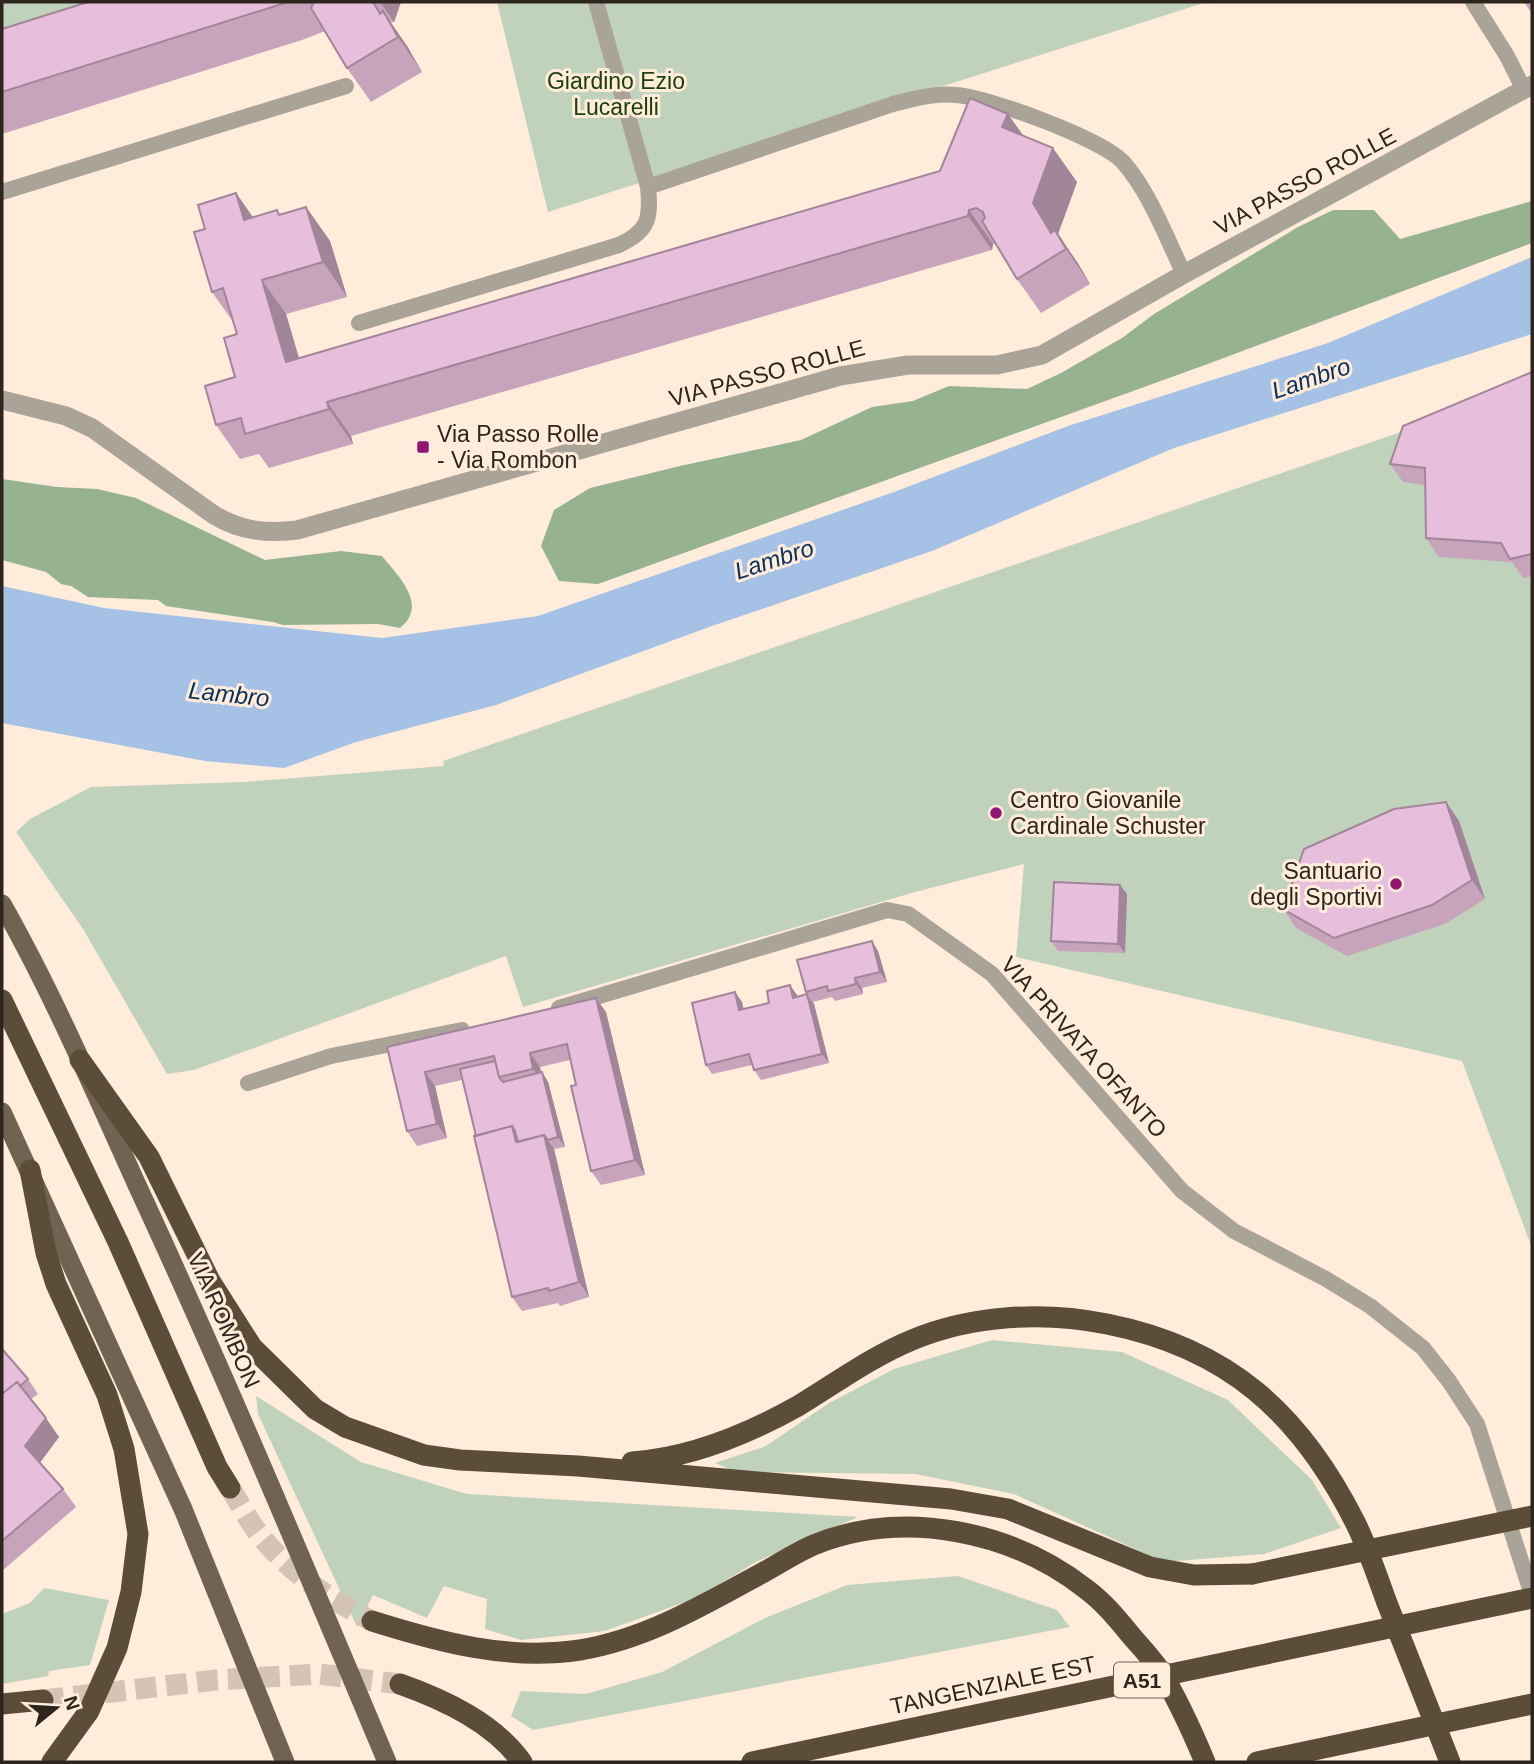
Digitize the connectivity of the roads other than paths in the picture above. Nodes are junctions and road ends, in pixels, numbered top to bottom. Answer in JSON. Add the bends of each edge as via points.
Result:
{"nodes":[{"id":1,"x":596,"y":2,"type":"edge"},
{"id":2,"x":1473,"y":2,"type":"edge"},
{"id":3,"x":346,"y":86,"type":"edge"},
{"id":4,"x":1528,"y":88,"type":"edge"},
{"id":5,"x":648,"y":187,"type":"junction"},
{"id":6,"x":2,"y":192,"type":"edge"},
{"id":7,"x":1184,"y":274,"type":"junction"},
{"id":8,"x":359,"y":323,"type":"dead end"},
{"id":9,"x":2,"y":400,"type":"edge"},
{"id":10,"x":2,"y":406,"type":"edge"},
{"id":11,"x":36,"y":408,"type":"junction"},
{"id":12,"x":2,"y":904,"type":"edge"},
{"id":13,"x":2,"y":1000,"type":"edge"},
{"id":14,"x":541,"y":1013,"type":"edge"},
{"id":15,"x":475,"y":1028,"type":"edge"},
{"id":16,"x":80,"y":1060,"type":"junction"},
{"id":17,"x":248,"y":1083,"type":"dead end"},
{"id":18,"x":2,"y":1112,"type":"edge"},
{"id":19,"x":30,"y":1170,"type":"junction"},
{"id":20,"x":578,"y":1466,"type":"junction"},
{"id":21,"x":230,"y":1488,"type":"tunnel mouth"},
{"id":22,"x":1532,"y":1516,"type":"edge"},
{"id":23,"x":1532,"y":1596,"type":"edge"},
{"id":24,"x":372,"y":1620,"type":"tunnel mouth"},
{"id":25,"x":400,"y":1684,"type":"tunnel mouth"},
{"id":26,"x":43,"y":1700,"type":"tunnel mouth"},
{"id":27,"x":2,"y":1704,"type":"edge"},
{"id":28,"x":1532,"y":1704,"type":"edge"},
{"id":29,"x":52,"y":1762,"type":"edge"},
{"id":30,"x":285,"y":1762,"type":"edge"},
{"id":31,"x":387,"y":1762,"type":"edge"},
{"id":32,"x":522,"y":1762,"type":"edge"},
{"id":33,"x":752,"y":1762,"type":"edge"},
{"id":34,"x":1205,"y":1762,"type":"edge"},
{"id":35,"x":1257,"y":1762,"type":"edge"},
{"id":36,"x":1450,"y":1762,"type":"edge"}],
"edges":[{"from":1,"to":5,"type":"lane"},
{"from":2,"to":4,"type":"lane"},
{"from":3,"to":6,"type":"lane"},
{"from":4,"to":7,"type":"street","name":"VIA PASSO ROLLE"},
{"from":5,"to":7,"type":"lane","via":[[893,104],[933,95],[972,96],[1084,138],[1122,161],[1142,189]]},
{"from":5,"to":8,"type":"lane","via":[[647,224],[636,237]]},
{"from":7,"to":11,"type":"street","name":"VIA PASSO ROLLE","via":[[1072,340],[1026,360],[983,366],[891,366],[840,376],[289,531],[260,532],[233,525],[92,428]]},
{"from":9,"to":11,"type":"street","name":"VIA PASSO ROLLE"},
{"from":10,"to":11,"type":"street","name":"VIA PASSO ROLLE"},
{"from":12,"to":16,"type":"main road","name":"VIA ROMBON"},
{"from":13,"to":21,"type":"highway"},
{"from":14,"to":23,"type":"lane","name":"VIA PRIVATA OFANTO","via":[[887,910],[908,914],[992,974],[1182,1191],[1234,1231],[1370,1306],[1423,1348],[1477,1423]]},
{"from":15,"to":17,"type":"lane","via":[[331,1056]]},
{"from":16,"to":20,"type":"highway","via":[[149,1157],[210,1281],[253,1347],[315,1409],[345,1427],[424,1455]]},
{"from":16,"to":31,"type":"main road","name":"VIA ROMBON","via":[[195,1312]]},
{"from":18,"to":19,"type":"main road"},
{"from":19,"to":29,"type":"highway","via":[[56,1284],[107,1395],[124,1449],[138,1534],[117,1648],[89,1711]]},
{"from":19,"to":30,"type":"main road","via":[[183,1509]]},
{"from":20,"to":22,"type":"highway","bridge":true,"via":[[951,1499],[1008,1509],[1150,1567],[1194,1575],[1252,1574]]},
{"from":20,"to":36,"type":"highway","via":[[645,1461],[732,1438],[800,1405],[880,1354],[957,1325],[1047,1317],[1140,1331],[1176,1344],[1250,1385],[1310,1446],[1356,1525]]},
{"from":23,"to":33,"type":"highway","name":"TANGENZIALE EST","number":"A51","bridge":true},
{"from":24,"to":34,"type":"highway","via":[[478,1649],[545,1654],[580,1650],[617,1642],[683,1616],[815,1544],[856,1532],[935,1528],[1014,1546],[1088,1590],[1114,1614],[1159,1670]]},
{"from":25,"to":32,"type":"highway","via":[[460,1710],[514,1750]]},
{"from":26,"to":27,"type":"highway"},
{"from":28,"to":35,"type":"highway","bridge":true}]}
